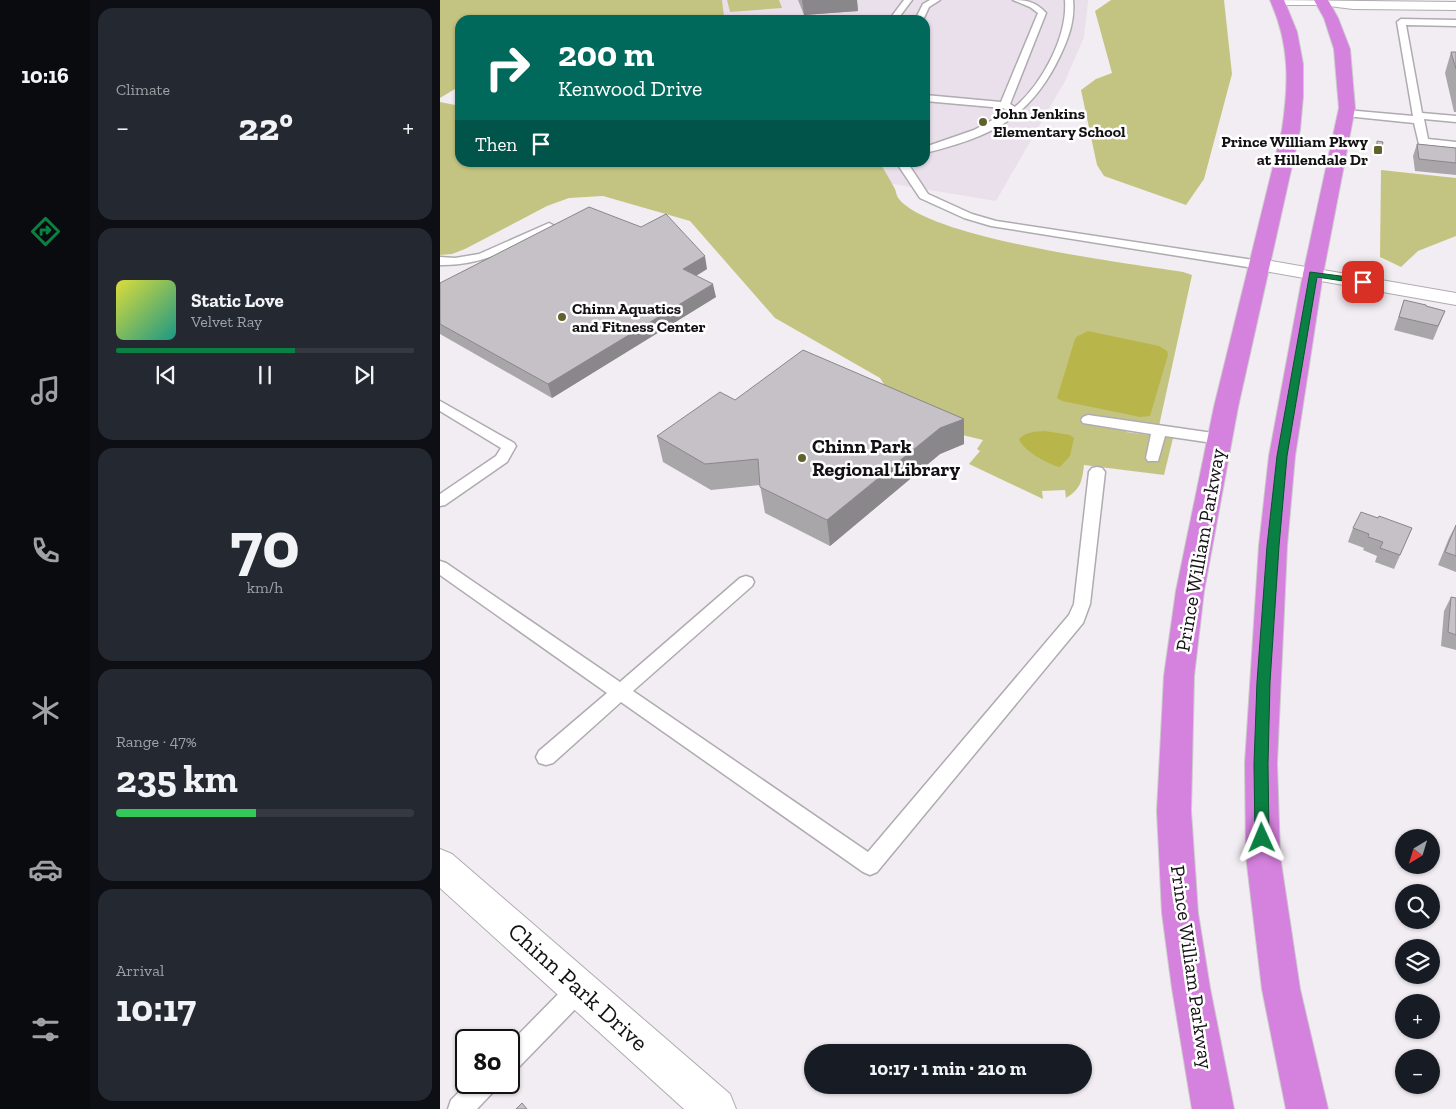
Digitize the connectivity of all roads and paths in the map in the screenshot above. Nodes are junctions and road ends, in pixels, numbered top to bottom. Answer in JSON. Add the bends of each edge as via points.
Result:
{"nodes":[{"id":1,"x":908,"y":0,"type":"edge"},
{"id":2,"x":936,"y":0,"type":"edge"},
{"id":3,"x":1017,"y":0,"type":"edge"},
{"id":4,"x":1069,"y":0,"type":"edge"},
{"id":5,"x":1277,"y":0,"type":"edge"},
{"id":6,"x":1322,"y":0,"type":"edge"},
{"id":7,"x":1456,"y":6,"type":"edge"},
{"id":8,"x":897,"y":15,"type":"edge"},
{"id":9,"x":922,"y":15,"type":"edge"},
{"id":10,"x":1456,"y":23,"type":"edge"},
{"id":11,"x":930,"y":98,"type":"edge"},
{"id":12,"x":1005,"y":105,"type":"junction"},
{"id":13,"x":1015,"y":110,"type":"junction"},
{"id":14,"x":1346,"y":113,"type":"junction"},
{"id":15,"x":1418,"y":118,"type":"junction"},
{"id":16,"x":1456,"y":119,"type":"edge"},
{"id":17,"x":1456,"y":145,"type":"edge"},
{"id":18,"x":930,"y":149,"type":"edge"},
{"id":19,"x":904,"y":167,"type":"edge"},
{"id":20,"x":549,"y":226,"type":"edge"},
{"id":21,"x":440,"y":261,"type":"edge"},
{"id":22,"x":1260,"y":265,"type":"junction"},
{"id":23,"x":1313,"y":274,"type":"junction"},
{"id":24,"x":1456,"y":299,"type":"edge"},
{"id":25,"x":440,"y":405,"type":"edge"},
{"id":26,"x":1088,"y":420,"type":"dead end"},
{"id":27,"x":1159,"y":431,"type":"junction"},
{"id":28,"x":1220,"y":439,"type":"junction"},
{"id":29,"x":1153,"y":458,"type":"dead end"},
{"id":30,"x":1097,"y":472,"type":"dead end"},
{"id":31,"x":440,"y":501,"type":"edge"},
{"id":32,"x":442,"y":571,"type":"edge"},
{"id":33,"x":746,"y":582,"type":"dead end"},
{"id":34,"x":620,"y":692,"type":"junction"},
{"id":35,"x":546,"y":757,"type":"dead end"},
{"id":36,"x":440,"y":865,"type":"edge"},
{"id":37,"x":580,"y":988,"type":"junction"},
{"id":38,"x":520,"y":1050,"type":"edge"},
{"id":39,"x":475,"y":1094,"type":"edge"},
{"id":40,"x":460,"y":1109,"type":"edge"},
{"id":41,"x":715,"y":1109,"type":"edge"},
{"id":42,"x":1214,"y":1109,"type":"edge"},
{"id":43,"x":1308,"y":1109,"type":"edge"}],
"edges":[{"from":1,"to":8,"type":"lane"},
{"from":2,"to":9,"type":"lane","via":[[926,6]]},
{"from":3,"to":12,"type":"lane","via":[[1033,5],[1042,13]]},
{"from":4,"to":13,"type":"lane","via":[[1071,14],[1063,42],[1043,82],[1025,104]]},
{"from":5,"to":6,"type":"street"},
{"from":5,"to":22,"type":"highway","name":"Prince William Parkway","via":[[1288,25],[1296,61],[1296,94],[1291,130]]},
{"from":6,"to":7,"type":"street","via":[[1354,5]]},
{"from":6,"to":14,"type":"highway","via":[[1342,48]]},
{"from":10,"to":15,"type":"lane","via":[[1401,22]]},
{"from":11,"to":12,"type":"lane"},
{"from":12,"to":13,"type":"lane"},
{"from":13,"to":18,"type":"lane","via":[[990,128]]},
{"from":14,"to":15,"type":"lane"},
{"from":14,"to":23,"type":"highway"},
{"from":15,"to":16,"type":"lane"},
{"from":15,"to":17,"type":"lane","via":[[1423,142]]},
{"from":19,"to":22,"type":"lane","via":[[924,196],[995,224]]},
{"from":20,"to":21,"type":"lane","via":[[480,259]]},
{"from":22,"to":23,"type":"street"},
{"from":22,"to":28,"type":"highway","name":"Prince William Parkway"},
{"from":23,"to":24,"type":"street"},
{"from":23,"to":43,"type":"highway","via":[[1282,456],[1273,546],[1261,764],[1265,875],[1281,988]]},
{"from":25,"to":31,"type":"lane","via":[[509,446],[502,459]]},
{"from":26,"to":27,"type":"lane"},
{"from":27,"to":28,"type":"lane"},
{"from":27,"to":29,"type":"lane"},
{"from":28,"to":42,"type":"highway","name":"Prince William Parkway","via":[[1190,591],[1179,676],[1174,811],[1180,913]]},
{"from":30,"to":34,"type":"lane","via":[[1082,604],[1077,618],[870,865]]},
{"from":32,"to":34,"type":"lane"},
{"from":33,"to":34,"type":"lane"},
{"from":34,"to":35,"type":"lane"},
{"from":36,"to":37,"type":"street","name":"Chinn Park Drive"},
{"from":37,"to":38,"type":"lane"},
{"from":37,"to":41,"type":"street","name":"Chinn Park Drive"},
{"from":39,"to":40,"type":"lane"}]}
